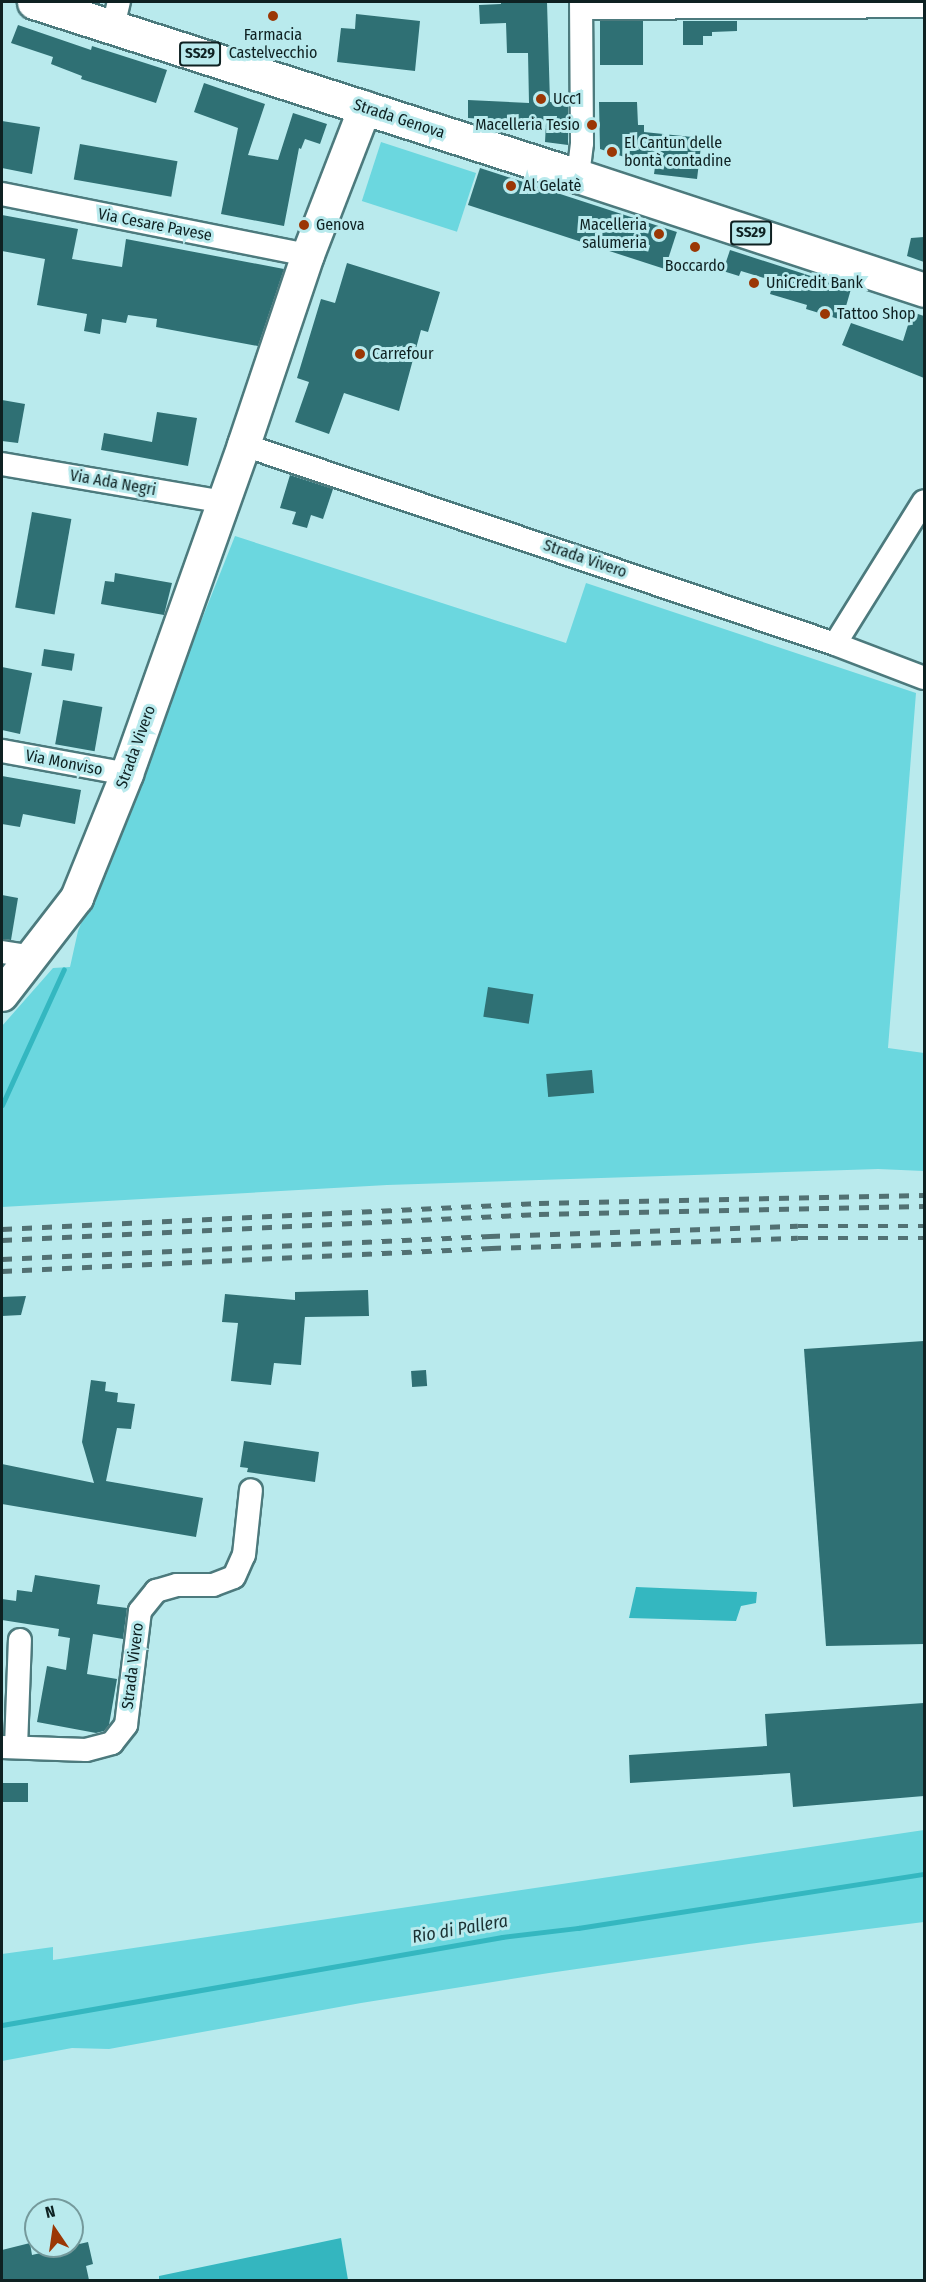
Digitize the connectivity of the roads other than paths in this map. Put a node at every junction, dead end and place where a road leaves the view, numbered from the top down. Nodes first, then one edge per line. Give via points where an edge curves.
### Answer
1 (34, 2) edge
2 (870, 4) edge
3 (581, 5) edge
4 (924, 6) edge
5 (116, 14) edge
6 (365, 108) junction
7 (578, 176) junction
8 (2, 195) edge
9 (308, 255) junction
10 (924, 290) edge
11 (244, 445) junction
12 (2, 464) edge
13 (924, 501) edge
14 (224, 502) junction
15 (835, 644) junction
16 (924, 678) edge
17 (2, 751) edge
18 (127, 774) junction
19 (2, 952) edge
20 (33, 957) junction
21 (2, 995) edge
22 (251, 1490) dead end
23 (20, 1640) dead end
24 (9, 1747) edge

1 - 5 main road, Strada Genova / SS29
2 - 3 street
2 - 4 street
3 - 7 street via 582,143
5 - 6 main road, Strada Genova / SS29
6 - 7 main road, Strada Genova / SS29
6 - 9 street, Strada Vivero
7 - 10 main road, Strada Genova / SS29
8 - 9 street, Via Cesare Pavese
9 - 11 street, Strada Vivero
11 - 14 street, Strada Vivero
11 - 15 street, Strada Vivero
12 - 14 street, Via Ada Negri
13 - 15 street
14 - 18 street, Strada Vivero
15 - 16 street, Strada Vivero
17 - 18 street, Via Monviso
18 - 20 street, Strada Vivero via 77,898
19 - 20 street
20 - 21 street, Strada Vivero
22 - 24 street, Strada Vivero via 244,1555 234,1577 213,1585 177,1585 156,1591 140,1611 126,1725 112,1743 86,1750
23 - 24 street, Strada Vivero

